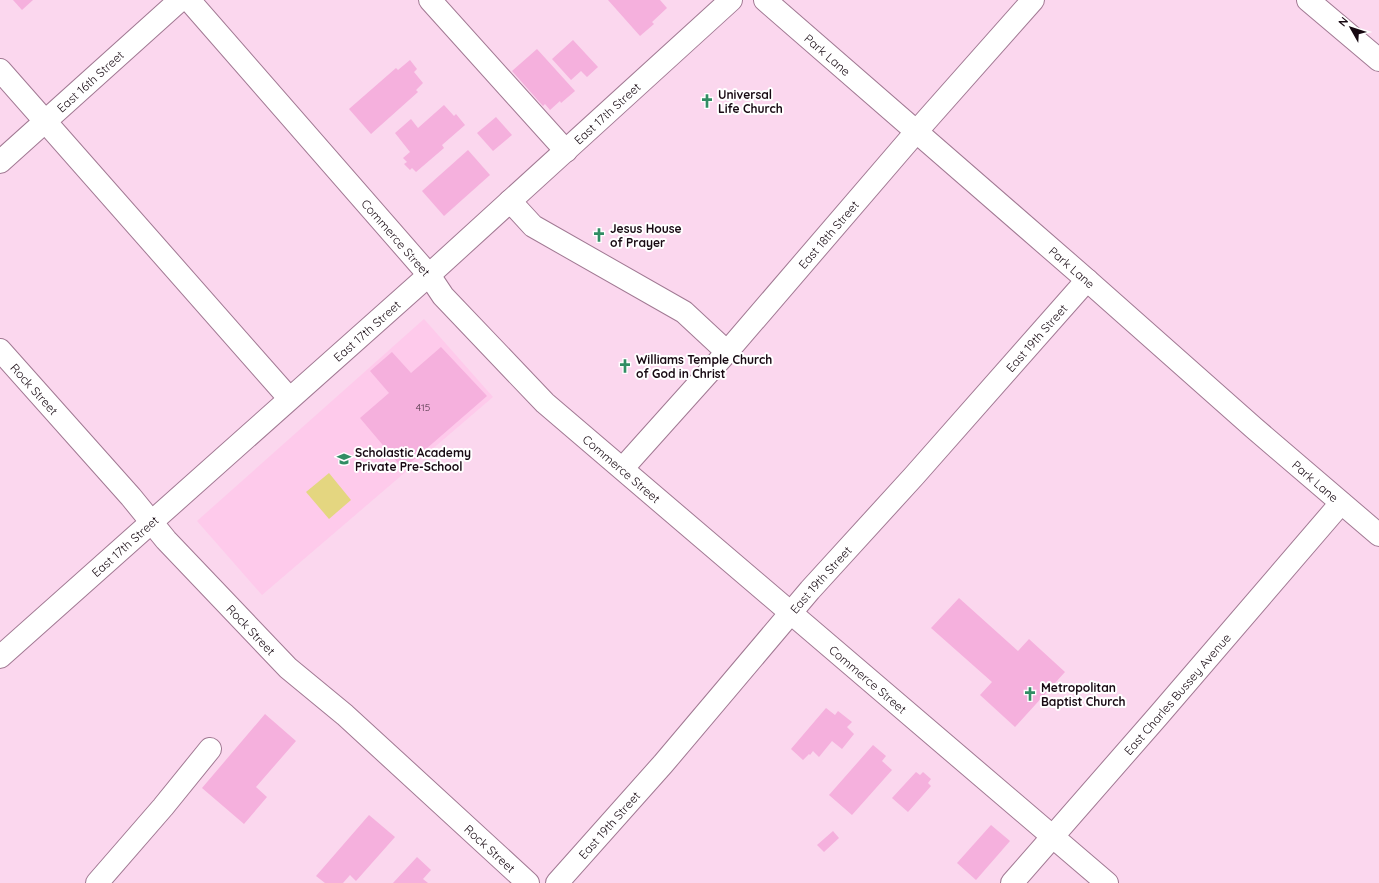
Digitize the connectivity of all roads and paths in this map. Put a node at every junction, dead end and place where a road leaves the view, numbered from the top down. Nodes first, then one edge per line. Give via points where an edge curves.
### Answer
1 (180, 0) edge
2 (189, 0) edge
3 (430, 0) edge
4 (731, 0) edge
5 (765, 0) edge
6 (1033, 0) edge
7 (1308, 0) edge
8 (1379, 60) edge
9 (0, 70) edge
10 (45, 122) junction
11 (916, 132) junction
12 (566, 151) junction
13 (0, 162) edge
14 (510, 201) junction
15 (429, 275) junction
16 (1088, 280) junction
17 (0, 350) edge
18 (727, 352) junction
19 (289, 398) junction
20 (623, 468) junction
21 (1341, 503) junction
22 (152, 523) junction
23 (1379, 535) edge
24 (791, 613) junction
25 (0, 657) edge
26 (210, 749) dead end
27 (1053, 836) junction
28 (97, 883) edge
29 (528, 883) edge
30 (557, 883) edge
31 (1012, 883) edge
32 (1107, 883) edge

1 - 10 street, East 16th Street
2 - 15 street, Commerce Street
3 - 12 street
4 - 12 street, East 17th Street
5 - 11 street, Park Lane
6 - 11 street, East 18th Street
7 - 8 street
9 - 10 street
10 - 13 street, East 16th Street
10 - 19 street
11 - 16 street, Park Lane
11 - 18 street, East 18th Street
12 - 14 street, East 17th Street
14 - 15 street, East 17th Street
14 - 18 street via 533,226 684,312
15 - 19 street, East 17th Street
15 - 20 street, Commerce Street via 443,296 545,403
16 - 21 street, Park Lane
16 - 24 street, East 19th Street
17 - 22 street, Rock Street
18 - 20 street, East 18th Street
19 - 22 street, East 17th Street
20 - 24 street, Commerce Street
21 - 23 street, Park Lane
21 - 27 street, East Charles Bussey Avenue
22 - 25 street, East 17th Street
22 - 29 street, Rock Street via 288,668 345,715
24 - 27 street, Commerce Street
24 - 30 street, East 19th Street
26 - 28 street
27 - 31 street, East Charles Bussey Avenue
27 - 32 street, Commerce Street

